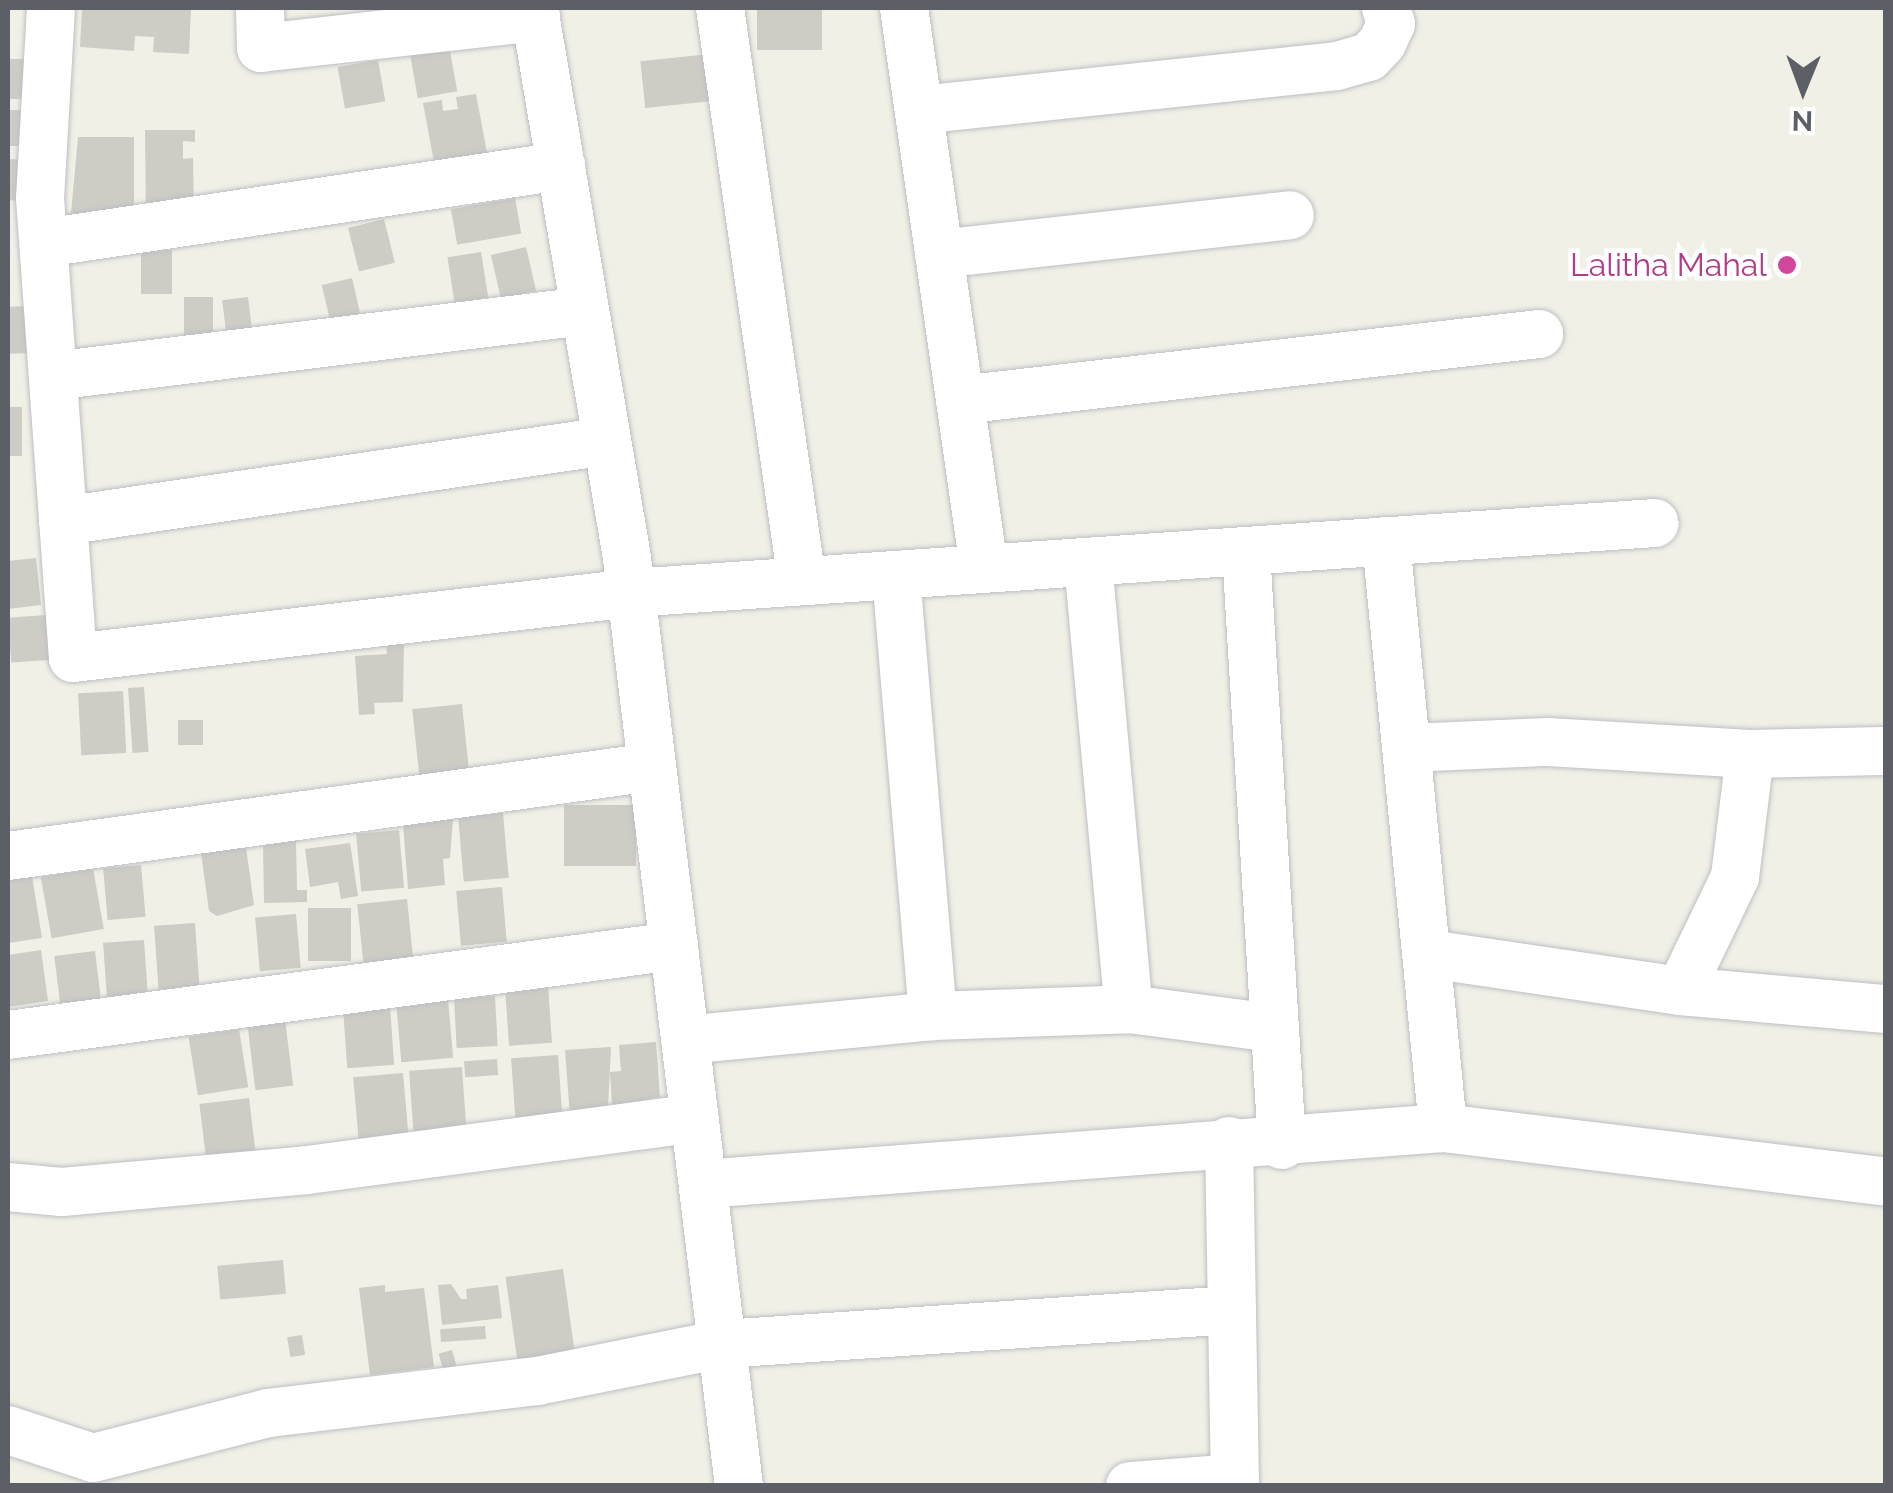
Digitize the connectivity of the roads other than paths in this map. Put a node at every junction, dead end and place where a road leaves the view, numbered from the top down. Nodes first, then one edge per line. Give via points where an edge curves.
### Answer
1 (51, 8) edge
2 (260, 8) edge
3 (720, 8) edge
4 (904, 8) edge
5 (1386, 8) edge
6 (535, 12) edge
7 (919, 110) junction
8 (561, 166) junction
9 (1290, 215) dead end
10 (44, 243) junction
11 (939, 254) junction
12 (585, 311) junction
13 (1539, 334) dead end
14 (53, 376) junction
15 (960, 400) junction
16 (607, 441) junction
17 (63, 521) junction
18 (1654, 523) dead end
19 (1386, 541) junction
20 (1246, 551) junction
21 (1088, 562) junction
22 (984, 568) junction
23 (896, 575) junction
24 (802, 581) junction
25 (631, 593) junction
26 (1408, 748) junction
27 (1883, 751) dead end
28 (1750, 754) junction
29 (652, 767) junction
30 (8, 856) edge
31 (674, 946) junction
32 (1429, 954) junction
33 (1680, 991) junction
34 (1129, 1008) junction
35 (1886, 1009) edge
36 (933, 1016) junction
37 (1274, 1028) junction
38 (8, 1035) edge
39 (685, 1040) junction
40 (695, 1118) junction
41 (1443, 1128) junction
42 (1228, 1141) junction
43 (1282, 1145) junction
44 (1886, 1182) edge
45 (703, 1184) junction
46 (8, 1186) edge
47 (1232, 1310) junction
48 (722, 1344) junction
49 (8, 1430) edge
50 (1235, 1482) edge
51 (739, 1486) edge
52 (1130, 1486) edge

1 - 10 street
2 - 6 street via 260,48
3 - 24 street
4 - 7 street
5 - 7 street via 1391,24 1382,43 1369,57 1337,66
6 - 8 street
7 - 11 street
8 - 10 street
8 - 12 street
9 - 11 street
10 - 14 street
11 - 15 street
12 - 14 street
12 - 16 street
13 - 15 street
14 - 17 street
15 - 22 street
16 - 17 street
16 - 25 street
17 - 25 street via 73,658
18 - 19 street
19 - 20 street
19 - 26 street
20 - 21 street
20 - 37 street
21 - 22 street
21 - 34 street
22 - 23 street
23 - 24 street
23 - 36 street
24 - 25 street
25 - 29 street
26 - 28 street via 1548,742
26 - 32 street
27 - 28 street
28 - 33 street via 1736,876
29 - 30 street
29 - 31 street
31 - 38 street
31 - 39 street
32 - 33 street
32 - 41 street
33 - 35 street
34 - 36 street
34 - 37 street
36 - 39 street
37 - 43 street
39 - 40 street
40 - 45 street
40 - 46 street via 308,1170 62,1192
41 - 43 street
41 - 44 street
42 - 43 street
42 - 45 street
42 - 47 street
45 - 48 street
47 - 48 street
47 - 50 street
48 - 49 street via 537,1380 268,1413 93,1458
48 - 51 street
50 - 52 street

